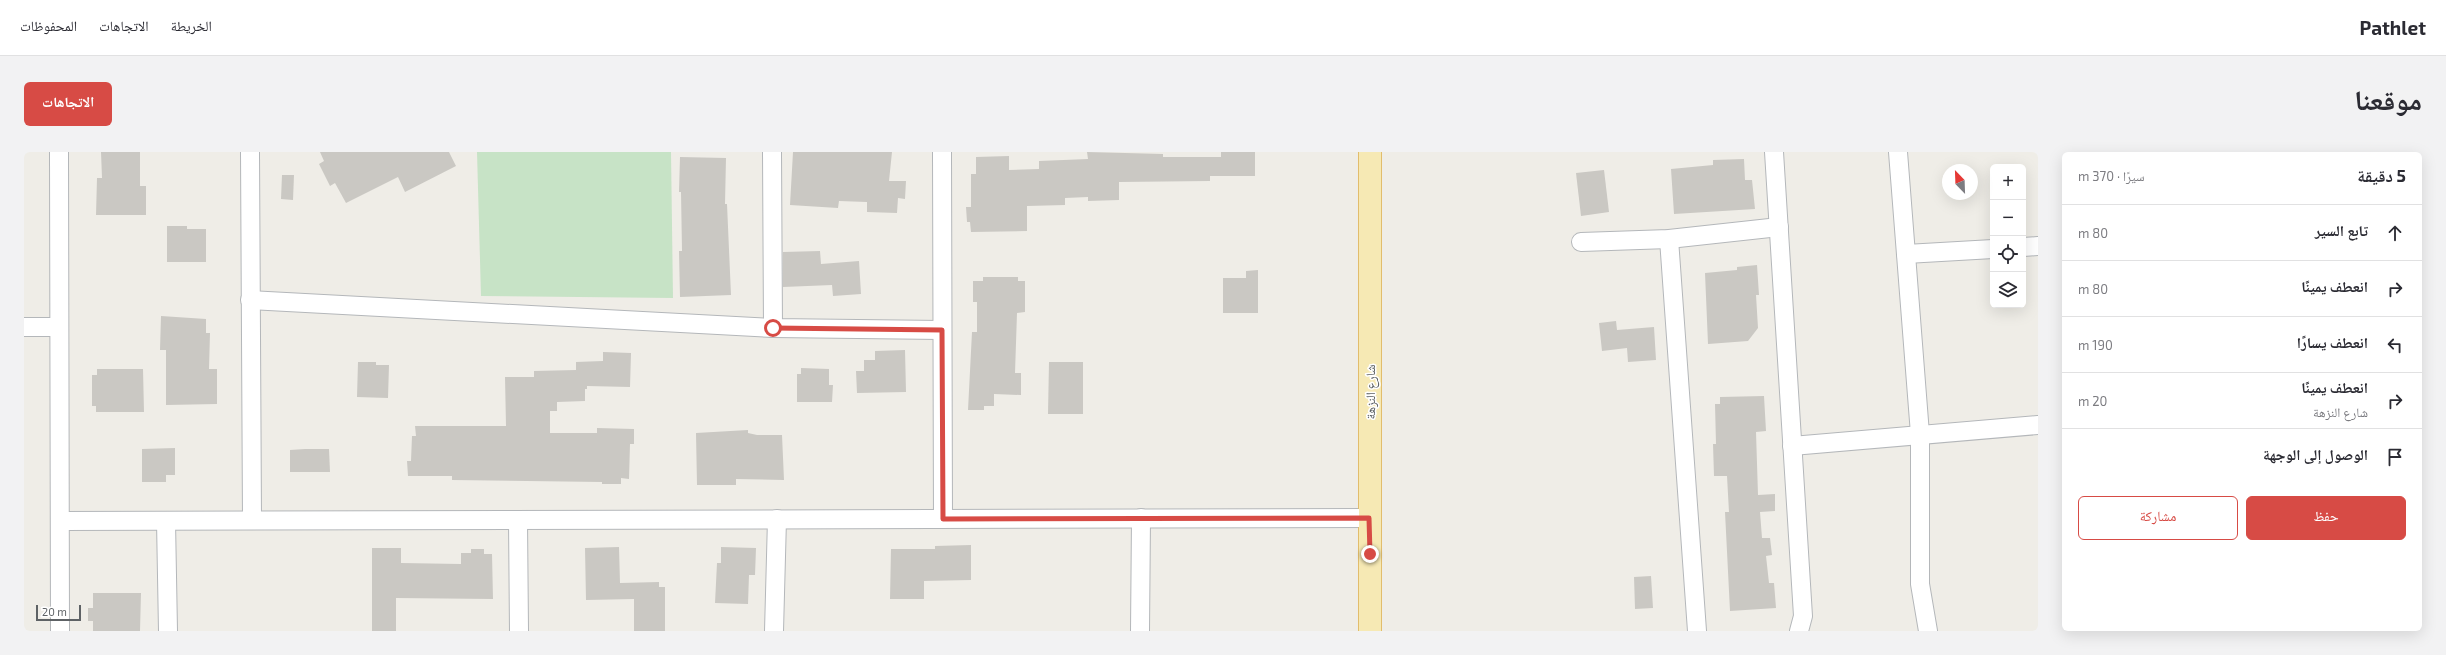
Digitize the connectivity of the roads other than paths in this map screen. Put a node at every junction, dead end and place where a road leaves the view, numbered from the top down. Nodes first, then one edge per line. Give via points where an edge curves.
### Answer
1 (59, 152) edge
2 (250, 152) edge
3 (772, 152) edge
4 (942, 152) edge
5 (1370, 152) edge
6 (1774, 152) edge
7 (1898, 152) edge
8 (1779, 227) junction
9 (1670, 238) junction
10 (1581, 242) dead end
11 (2038, 246) edge
12 (2026, 247) edge
13 (1990, 249) edge
14 (1906, 254) junction
15 (250, 300) junction
16 (24, 327) edge
17 (59, 327) junction
18 (773, 328) junction
19 (942, 330) junction
20 (2038, 425) edge
21 (1920, 434) junction
22 (1792, 446) junction
23 (1141, 518) junction
24 (1369, 518) junction
25 (776, 519) junction
26 (943, 519) junction
27 (252, 520) junction
28 (518, 520) junction
29 (60, 521) junction
30 (166, 521) junction
31 (60, 631) edge
32 (168, 631) edge
33 (519, 631) edge
34 (774, 631) edge
35 (1140, 631) edge
36 (1370, 631) edge
37 (1697, 631) edge
38 (1799, 631) edge
39 (1928, 631) edge

1 - 17 street
2 - 15 street
3 - 18 street
4 - 19 street
5 - 24 main road, شارع النزهة
6 - 8 street
7 - 14 street
8 - 9 street
8 - 22 street
9 - 10 street
9 - 37 street
11 - 12 street
13 - 14 street
14 - 21 street
15 - 18 street
15 - 27 street
16 - 17 street
17 - 29 street
18 - 19 street
19 - 26 street
20 - 21 street
21 - 22 street
21 - 39 street via 1920,584
22 - 38 street via 1803,616
23 - 24 street
23 - 26 street
23 - 35 street
24 - 36 main road, شارع النزهة
25 - 26 street
25 - 28 street
25 - 34 street
27 - 28 street
27 - 30 street
28 - 33 street
29 - 30 street
29 - 31 street
30 - 32 street

